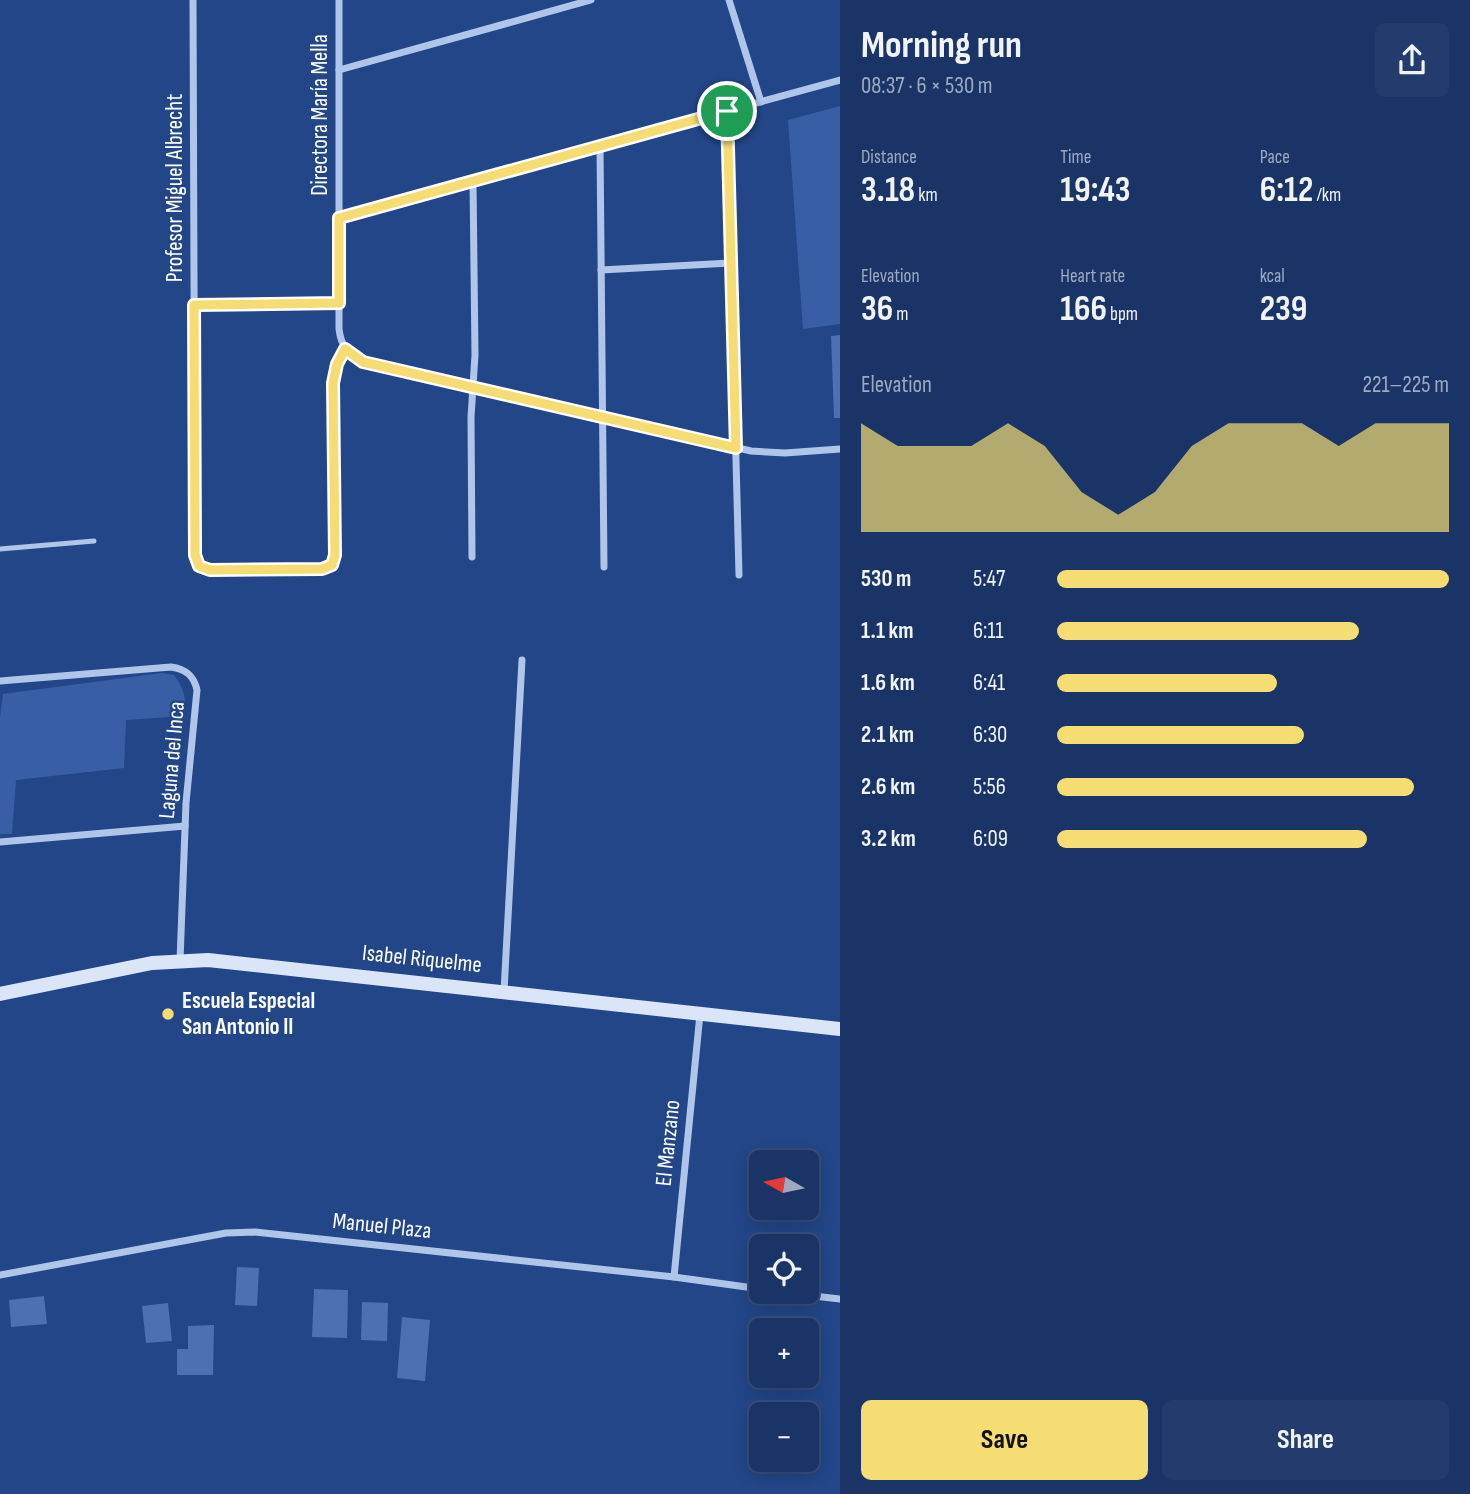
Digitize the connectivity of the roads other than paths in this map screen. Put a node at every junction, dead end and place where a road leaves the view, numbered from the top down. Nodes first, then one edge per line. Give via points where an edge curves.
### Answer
1 (193, 0) edge
2 (339, 0) edge
3 (591, 0) edge
4 (729, 0) edge
5 (339, 70) junction
6 (840, 80) edge
7 (761, 102) junction
8 (727, 111) junction
9 (600, 146) junction
10 (473, 181) junction
11 (339, 218) junction
12 (730, 263) junction
13 (601, 270) junction
14 (339, 303) junction
15 (194, 305) junction
16 (345, 349) junction
17 (473, 387) junction
18 (602, 418) junction
19 (736, 448) junction
20 (840, 449) edge
21 (94, 541) dead end
22 (0, 549) edge
23 (472, 557) dead end
24 (604, 567) dead end
25 (739, 575) dead end
26 (522, 660) dead end
27 (0, 681) edge
28 (185, 826) junction
29 (0, 842) edge
30 (180, 960) junction
31 (504, 991) junction
32 (0, 994) edge
33 (701, 1013) junction
34 (840, 1029) edge
35 (0, 1275) edge
36 (674, 1277) junction
37 (749, 1287) edge
38 (819, 1297) edge
39 (840, 1299) edge

1 - 15 street, Profesor Miguel Albrecht
2 - 5 street, Directora María Mella
3 - 5 street
4 - 7 street
5 - 11 street, Directora María Mella
6 - 7 street
7 - 8 street
8 - 9 street
8 - 12 street
9 - 10 street
9 - 13 street
10 - 11 street
10 - 17 street
11 - 14 street, Directora María Mella
12 - 13 street
12 - 19 street
13 - 18 street
14 - 15 street
14 - 16 street, Directora María Mella
15 - 16 street, Profesor Miguel Albrecht via 195,555 204,569 322,569 332,565 333,383
16 - 17 street via 363,362
17 - 18 street
17 - 23 street
18 - 19 street
18 - 24 street
19 - 20 street via 785,453
19 - 25 street
21 - 22 lane
26 - 31 street
27 - 28 street, Laguna del Inca via 171,667 186,671 197,690
28 - 29 street
28 - 30 street, Laguna del Inca
30 - 31 main road, Isabel Riquelme via 236,961
30 - 32 main road, Isabel Riquelme
31 - 33 main road, Isabel Riquelme
33 - 34 main road, Isabel Riquelme
33 - 36 street, El Manzano
35 - 36 street, Manuel Plaza via 247,1232
36 - 37 street, Manuel Plaza
38 - 39 street

